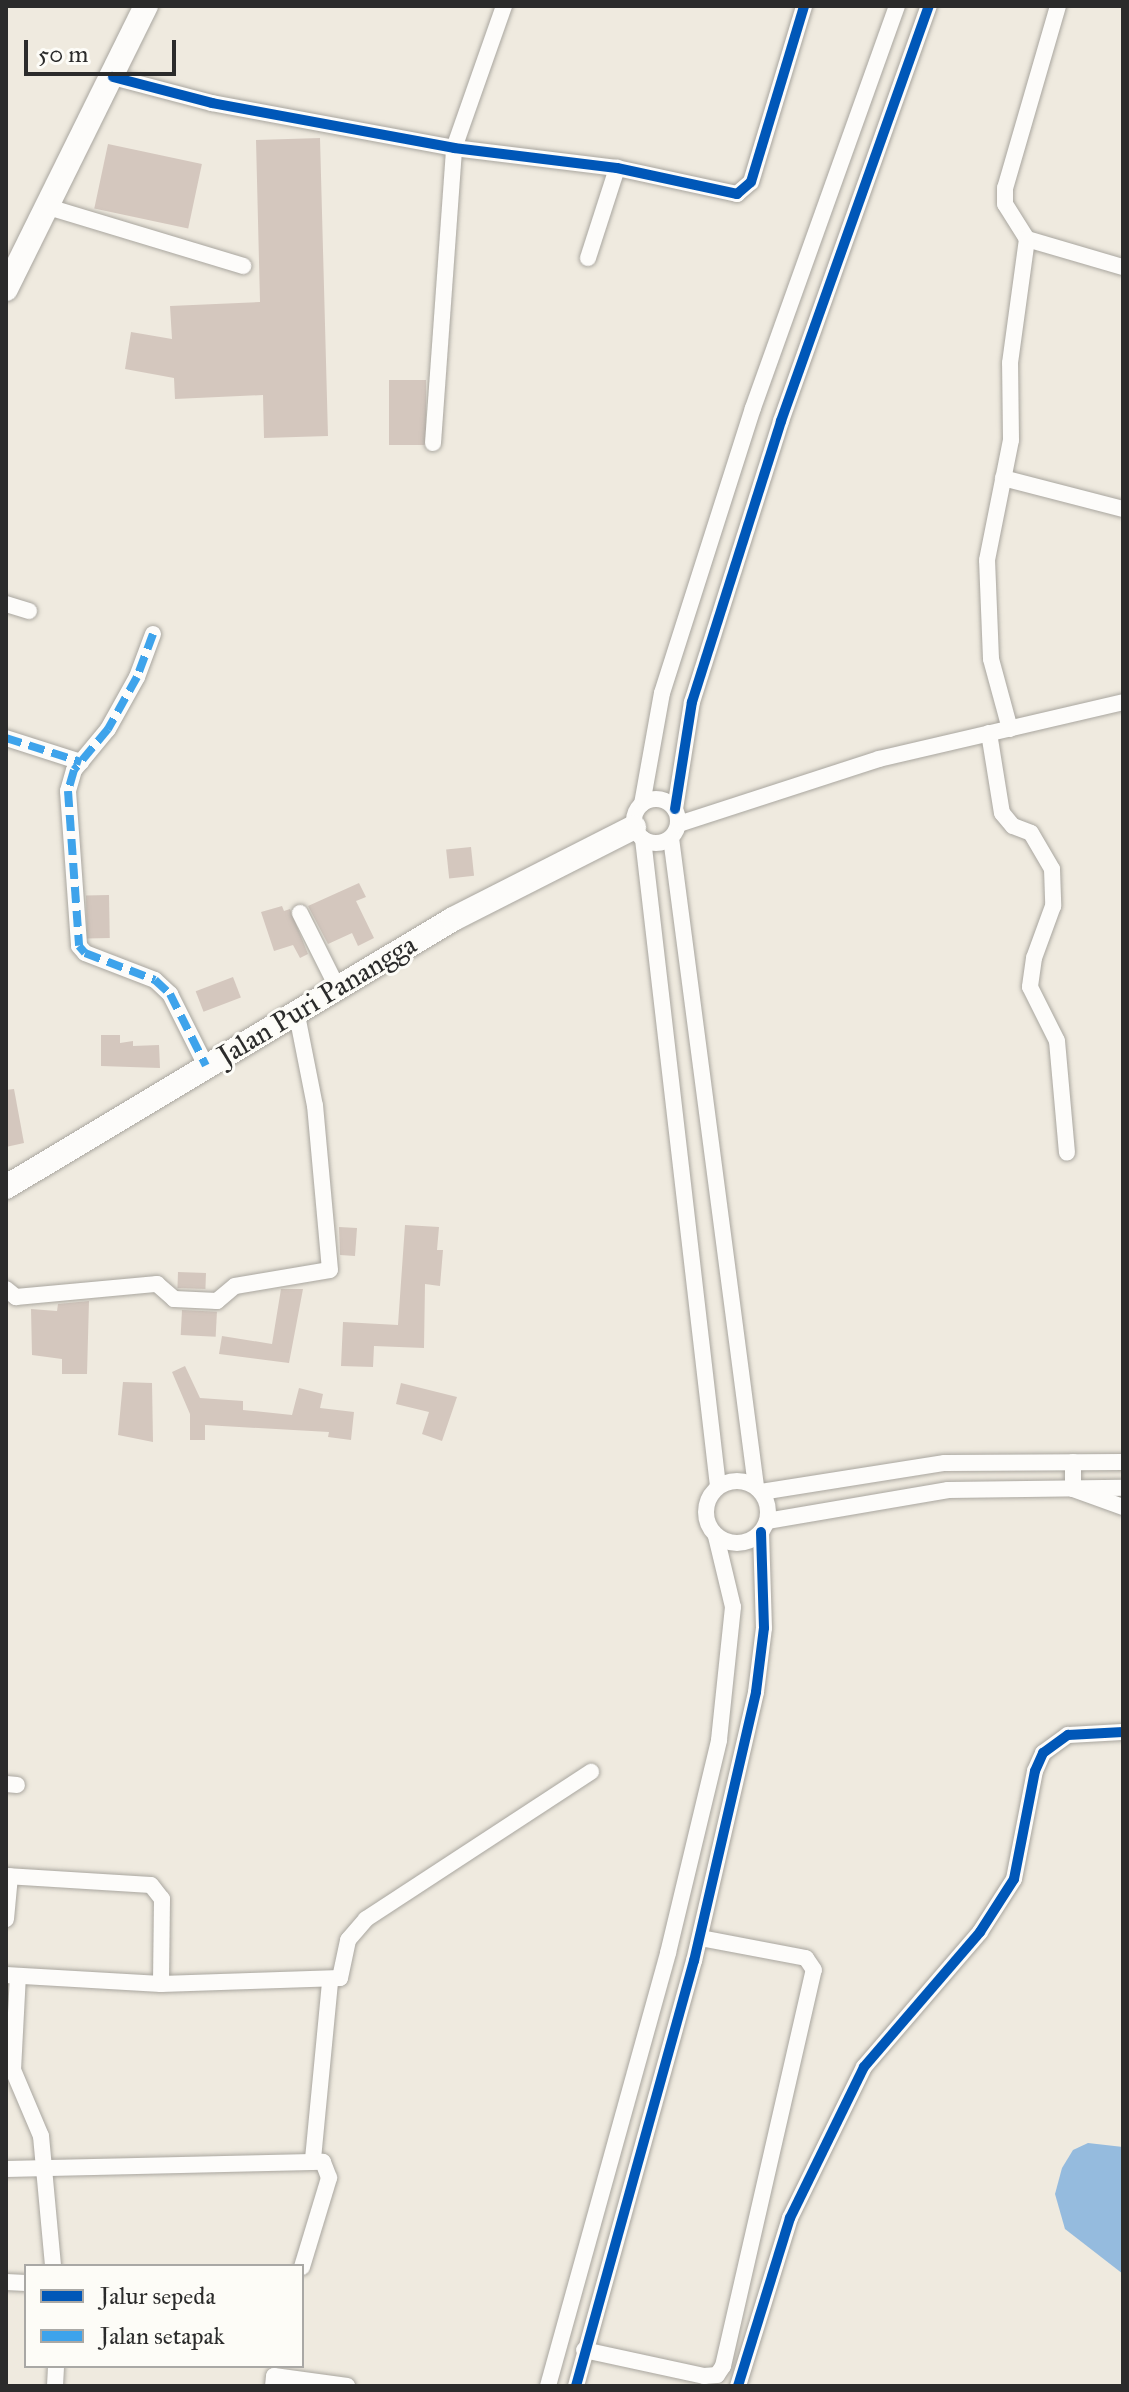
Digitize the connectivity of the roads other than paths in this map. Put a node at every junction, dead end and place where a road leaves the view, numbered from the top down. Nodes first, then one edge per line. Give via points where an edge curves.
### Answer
1 (146, 6) edge
2 (504, 6) edge
3 (804, 6) edge
4 (897, 6) edge
5 (929, 6) edge
6 (1058, 6) edge
7 (113, 77) junction
8 (856, 128) junction
9 (881, 138) junction
10 (454, 148) junction
11 (617, 168) junction
12 (48, 207) junction
13 (1027, 239) junction
14 (588, 258) dead end
15 (243, 266) dead end
16 (1123, 267) edge
17 (6, 289) edge
18 (753, 408) junction
19 (781, 421) junction
20 (433, 443) dead end
21 (1003, 478) junction
22 (1123, 509) edge
23 (6, 604) edge
24 (29, 611) dead end
25 (153, 634) dead end
26 (1123, 702) edge
27 (1010, 729) junction
28 (989, 733) junction
29 (6, 738) edge
30 (81, 762) junction
31 (640, 823) junction
32 (675, 824) junction
33 (300, 913) dead end
34 (339, 991) junction
35 (297, 1015) junction
36 (206, 1066) junction
37 (1067, 1153) dead end
38 (6, 1187) edge
39 (6, 1289) edge
40 (1073, 1462) junction
41 (1123, 1462) edge
42 (718, 1486) junction
43 (1123, 1488) edge
44 (759, 1489) junction
45 (1073, 1489) junction
46 (1123, 1507) edge
47 (764, 1527) junction
48 (716, 1536) junction
49 (1123, 1732) edge
50 (591, 1772) dead end
51 (8, 1876) edge
52 (6, 1919) edge
53 (700, 1938) junction
54 (668, 1953) junction
55 (694, 1961) junction
56 (12, 1976) edge
57 (330, 1981) junction
58 (161, 1984) junction
59 (9, 2069) edge
60 (313, 2159) junction
61 (45, 2167) junction
62 (6, 2169) edge
63 (53, 2264) edge
64 (303, 2264) edge
65 (584, 2350) junction
66 (274, 2376) edge
67 (347, 2386) edge
68 (548, 2386) edge
69 (576, 2386) edge
70 (738, 2386) edge

1 - 7 street
2 - 10 street
3 - 11 street via 746,189 737,194
4 - 8 street
5 - 9 street
6 - 13 street via 1005,188 1010,218
7 - 10 street via 212,103
7 - 12 street
8 - 9 street
8 - 18 street
9 - 19 street
10 - 11 street
10 - 20 street
11 - 14 street
12 - 15 street
12 - 17 street
13 - 16 street
13 - 21 street via 1010,363 1011,440
18 - 19 street
18 - 31 street via 662,693
19 - 32 street via 692,702
21 - 22 street
21 - 27 street via 987,560 988,631
23 - 24 street
25 - 30 street via 149,653 108,729
26 - 27 street
27 - 28 street
28 - 32 street via 879,759
28 - 37 street via 1002,813 1013,826 1031,833 1052,869 1053,906 1030,987 1057,1041
29 - 30 street
30 - 36 street via 68,791 67,832 79,946 155,980 170,994
31 - 32 street via 657,844
31 - 32 street via 656,799
31 - 34 street, Jalan Puri Panangga via 502,891
31 - 42 street
32 - 44 street
33 - 34 street
34 - 35 street, Jalan Puri Panangga
35 - 36 street, Jalan Puri Panangga
35 - 39 street via 315,1106 330,1270 235,1286 217,1301 174,1299 157,1284 16,1297
36 - 38 street, Jalan Puri Panangga
40 - 41 street
40 - 44 street via 945,1463
40 - 45 street
42 - 44 street via 731,1480
42 - 48 street via 705,1508
43 - 45 street
44 - 47 street via 768,1509
45 - 46 street
45 - 47 street via 948,1490
47 - 48 street via 738,1543
47 - 53 street via 764,1628 756,1692
48 - 54 street via 733,1607 728,1673 719,1740
49 - 70 street via 1068,1735 1043,1753 1014,1879 980,1932 864,2067 790,2218
50 - 57 street via 366,1919 348,1940 344,1976
51 - 52 street
51 - 58 street via 151,1885 162,1899
53 - 55 street
53 - 65 street via 806,1958 814,1970 723,2366 717,2375 704,2376
54 - 55 street
54 - 68 street
55 - 65 street
56 - 58 street
56 - 59 street
57 - 58 street
57 - 60 street
59 - 61 street via 41,2136
60 - 61 street
60 - 64 street via 323,2162 329,2178
61 - 62 street
61 - 63 street
65 - 69 street
66 - 67 street

